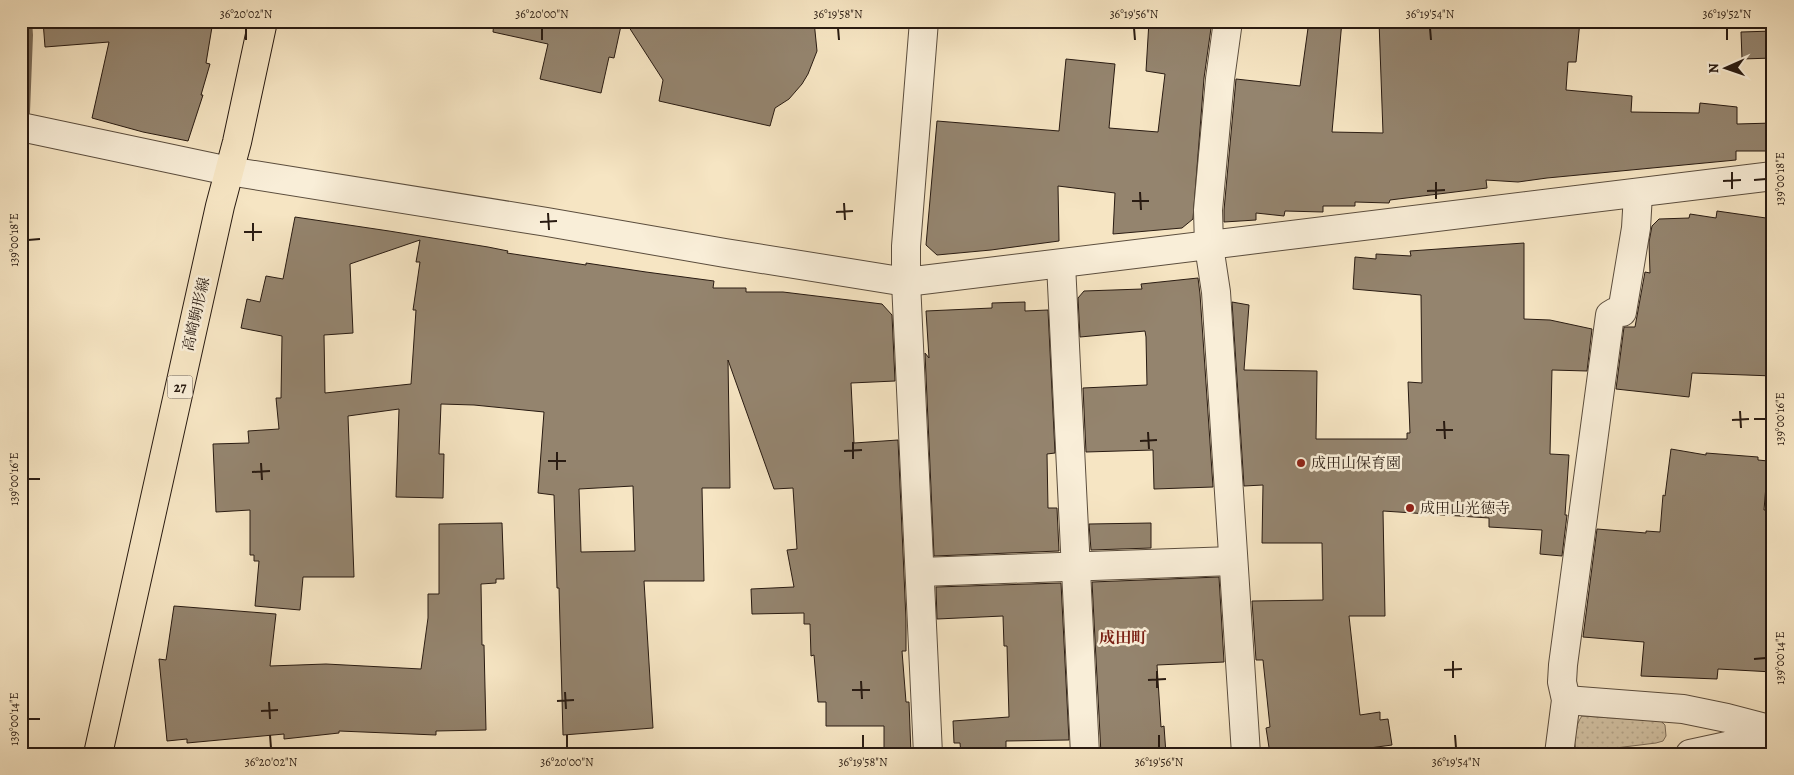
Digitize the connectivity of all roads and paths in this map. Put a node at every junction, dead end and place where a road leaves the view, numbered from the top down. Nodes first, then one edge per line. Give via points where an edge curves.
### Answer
1 (264, 21) edge
2 (924, 21) edge
3 (1228, 21) edge
4 (21, 127) edge
5 (229, 171) junction
6 (1773, 176) edge
7 (1638, 194) junction
8 (1209, 246) junction
9 (1060, 264) junction
10 (906, 282) junction
11 (1233, 561) junction
12 (1076, 566) junction
13 (920, 572) junction
14 (1566, 700) junction
15 (1773, 730) edge
16 (98, 754) edge
17 (928, 754) edge
18 (1085, 754) edge
19 (1246, 754) edge
20 (1559, 754) edge
21 (1690, 754) edge

1 - 5 main road, 高崎駒形線 / 27
2 - 10 street
3 - 8 street via 1208,210
4 - 5 street
5 - 10 street
5 - 16 main road, 高崎駒形線 / 27
6 - 7 street
7 - 8 street
7 - 14 street via 1636,228 1622,312 1610,315 1597,405 1563,666
8 - 9 street
8 - 11 street via 1216,292
9 - 10 street
9 - 12 street
10 - 13 street
11 - 12 street
11 - 19 street
12 - 13 street
12 - 18 street
13 - 17 street
14 - 15 street via 1683,709
14 - 20 street
15 - 21 street via 1727,746

